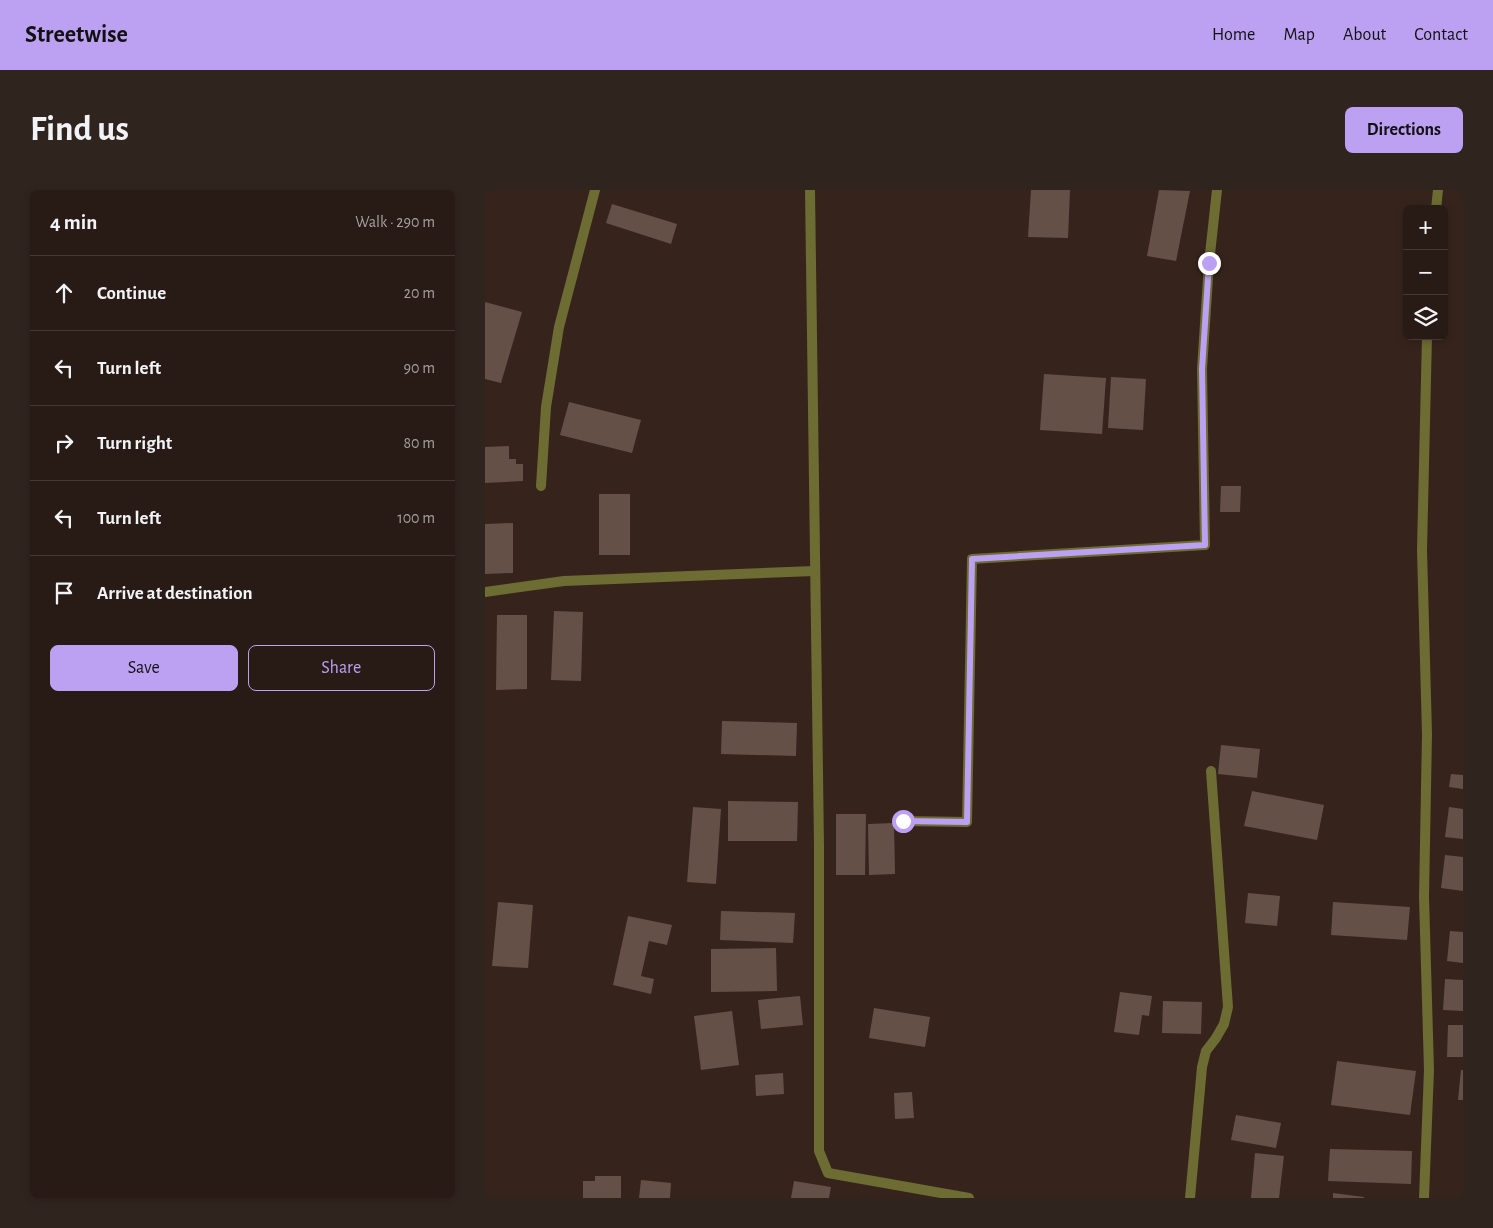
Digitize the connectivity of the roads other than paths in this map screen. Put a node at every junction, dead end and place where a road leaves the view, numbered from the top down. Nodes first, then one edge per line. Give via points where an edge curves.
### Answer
1 (595, 190) edge
2 (810, 190) edge
3 (1217, 190) edge
4 (1438, 190) edge
5 (1436, 205) edge
6 (1427, 340) edge
7 (541, 486) dead end
8 (814, 571) junction
9 (485, 592) edge
10 (1211, 771) dead end
11 (903, 821) dead end
12 (969, 1198) edge
13 (1190, 1198) edge
14 (1424, 1198) edge

1 - 7 street via 559,327 546,407
2 - 8 street
3 - 11 street via 1202,369 1205,545 972,559 967,822
4 - 5 street
6 - 14 street via 1422,550 1427,734 1424,897 1429,1070
8 - 9 street via 564,581
8 - 12 street via 819,846 819,1150 828,1173
10 - 13 street via 1228,1007 1224,1024 1206,1051 1202,1067

